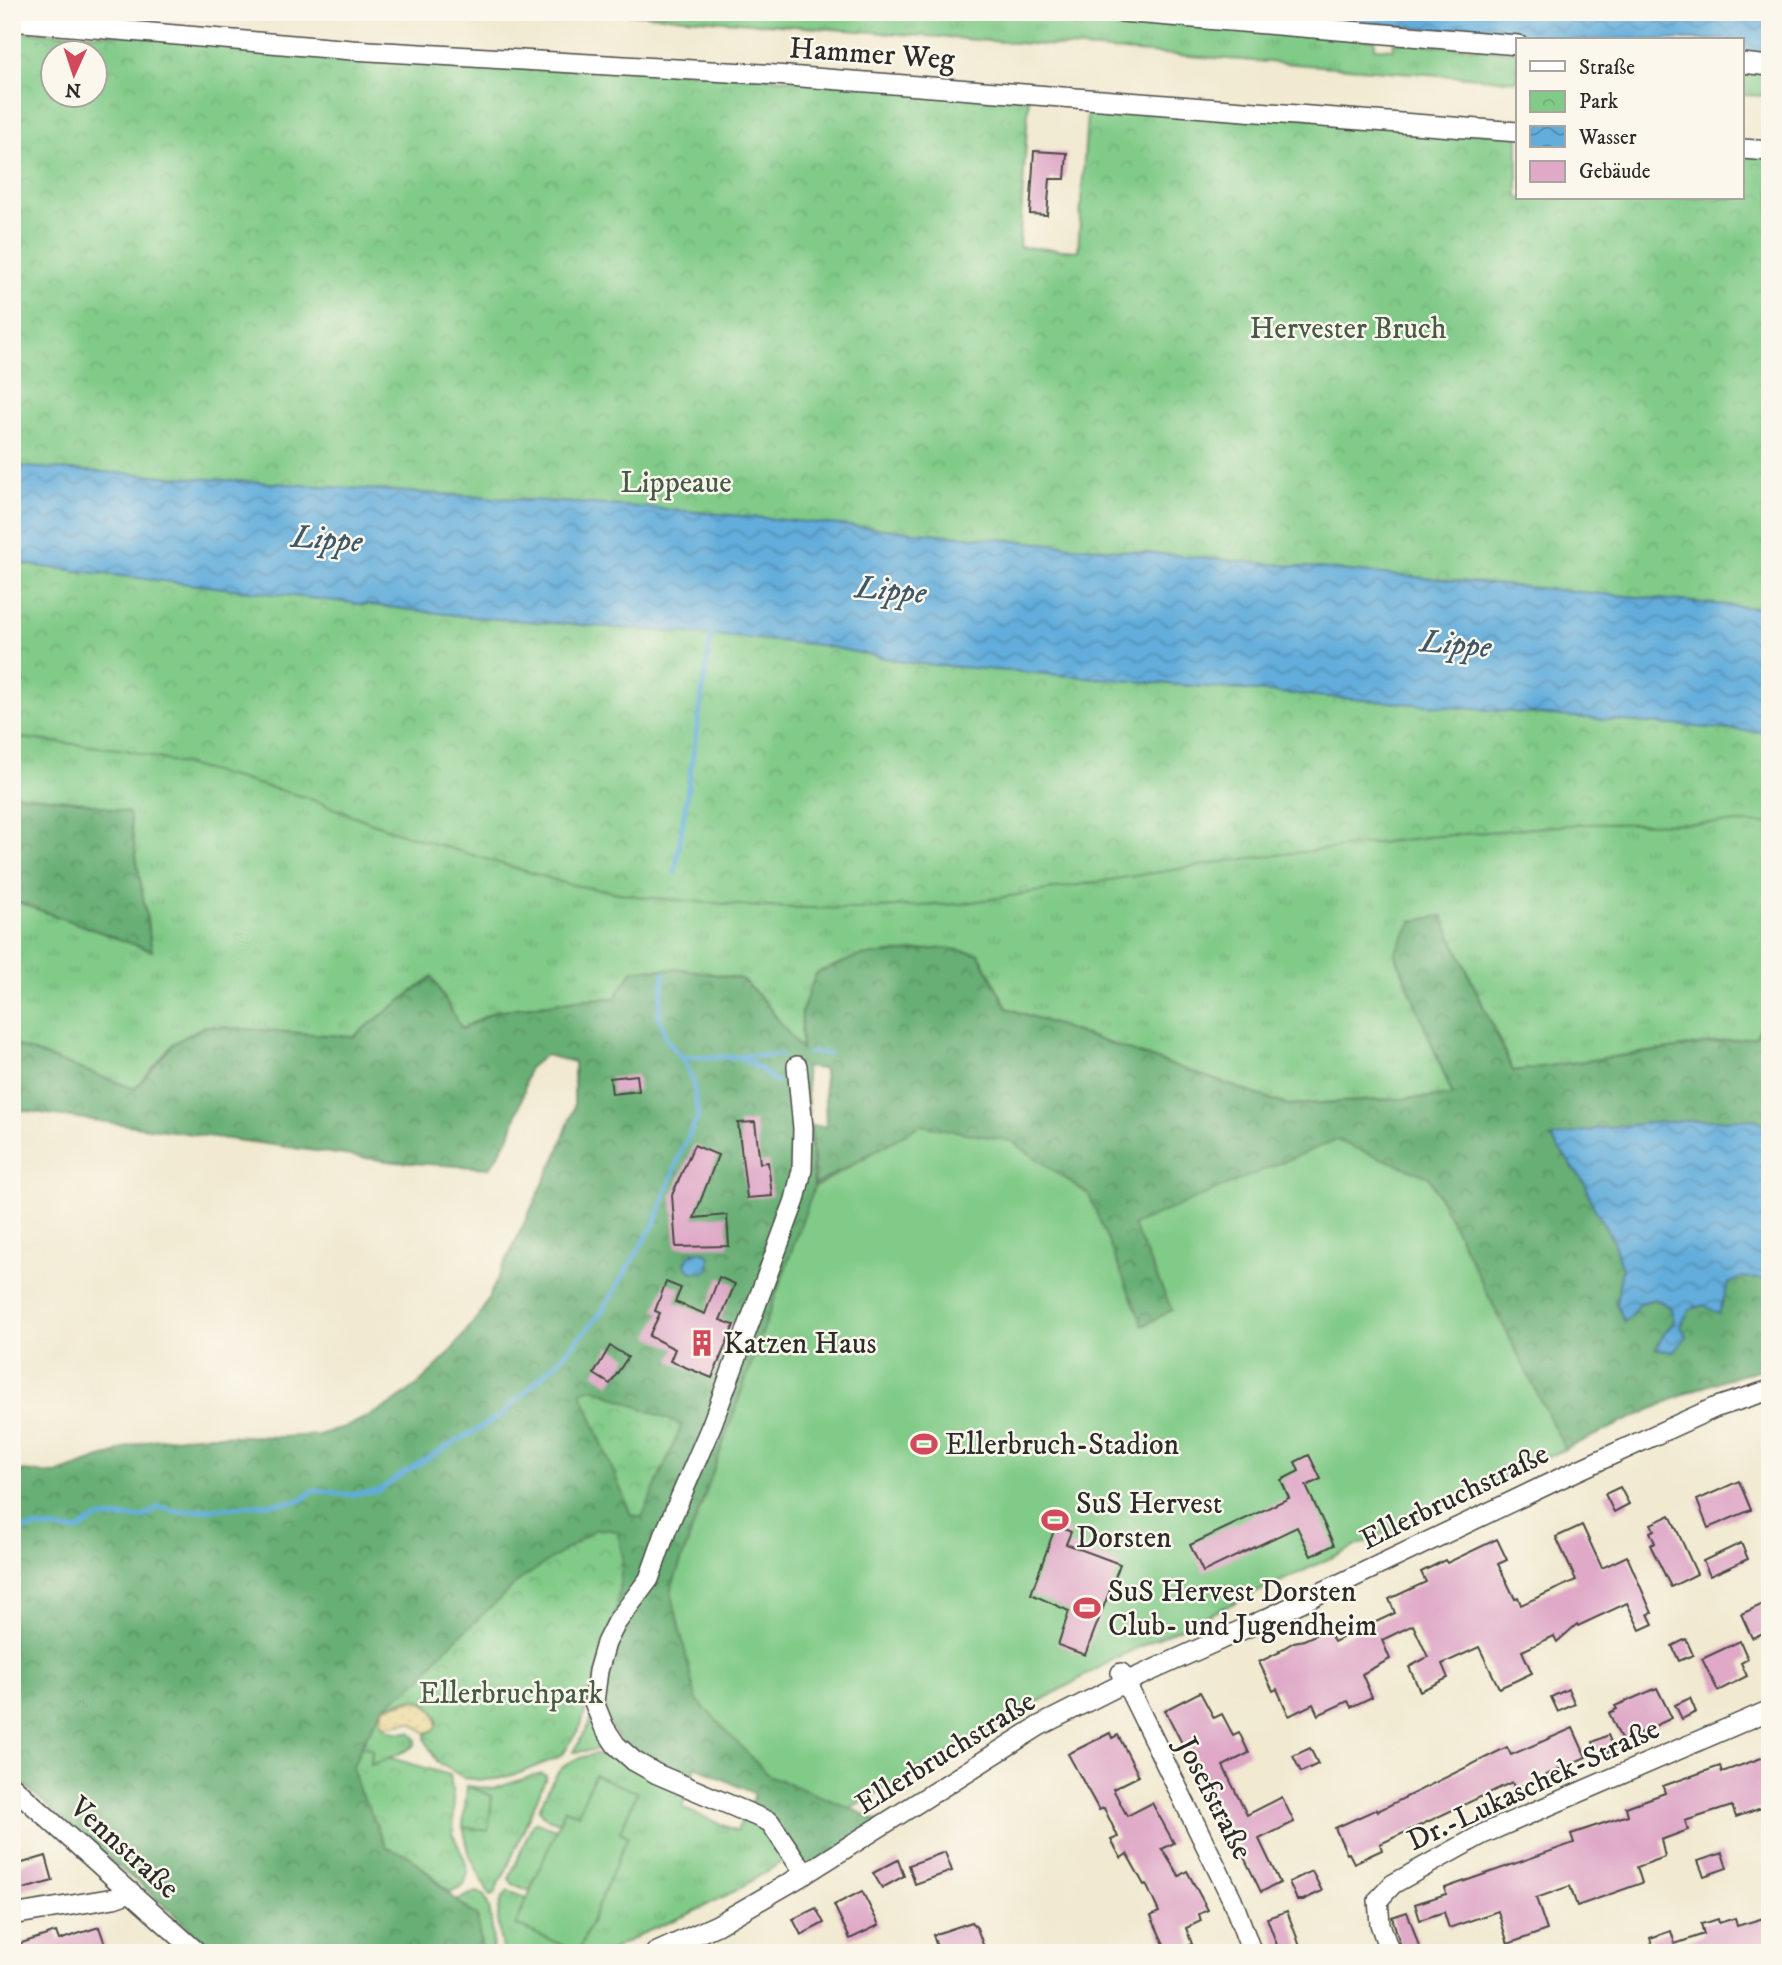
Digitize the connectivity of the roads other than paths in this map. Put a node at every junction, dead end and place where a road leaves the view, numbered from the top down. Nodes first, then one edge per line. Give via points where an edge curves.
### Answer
1 (1122, 12) edge
2 (12, 21) edge
3 (1516, 45) edge
4 (1744, 64) edge
5 (1770, 66) edge
6 (1516, 132) edge
7 (1744, 149) edge
8 (1770, 151) edge
9 (797, 1066) dead end
10 (1770, 1390) edge
11 (1123, 1677) junction
12 (1770, 1710) edge
13 (16, 1793) edge
14 (805, 1874) junction
15 (131, 1892) junction
16 (12, 1915) edge
17 (198, 1953) edge
18 (655, 1953) edge
19 (1252, 1953) edge
20 (1390, 1953) edge

1 - 3 street
2 - 6 street, Hammer Weg via 352,50 762,74
4 - 5 street
7 - 8 street
9 - 14 street via 803,1128 802,1170 795,1200 649,1579 606,1643 594,1702 616,1745 634,1761 770,1822
10 - 11 street, Ellerbruchstraße via 1714,1408 1266,1619
11 - 14 street, Ellerbruchstraße
11 - 19 street, Josefstraße via 1233,1899
12 - 20 street, Dr.-Lukaschek-Straße via 1483,1833 1393,1884 1378,1900
13 - 15 street, Vennstraße
14 - 18 street, Ellerbruchstraße via 717,1925
15 - 16 street
15 - 17 street, Vennstraße

